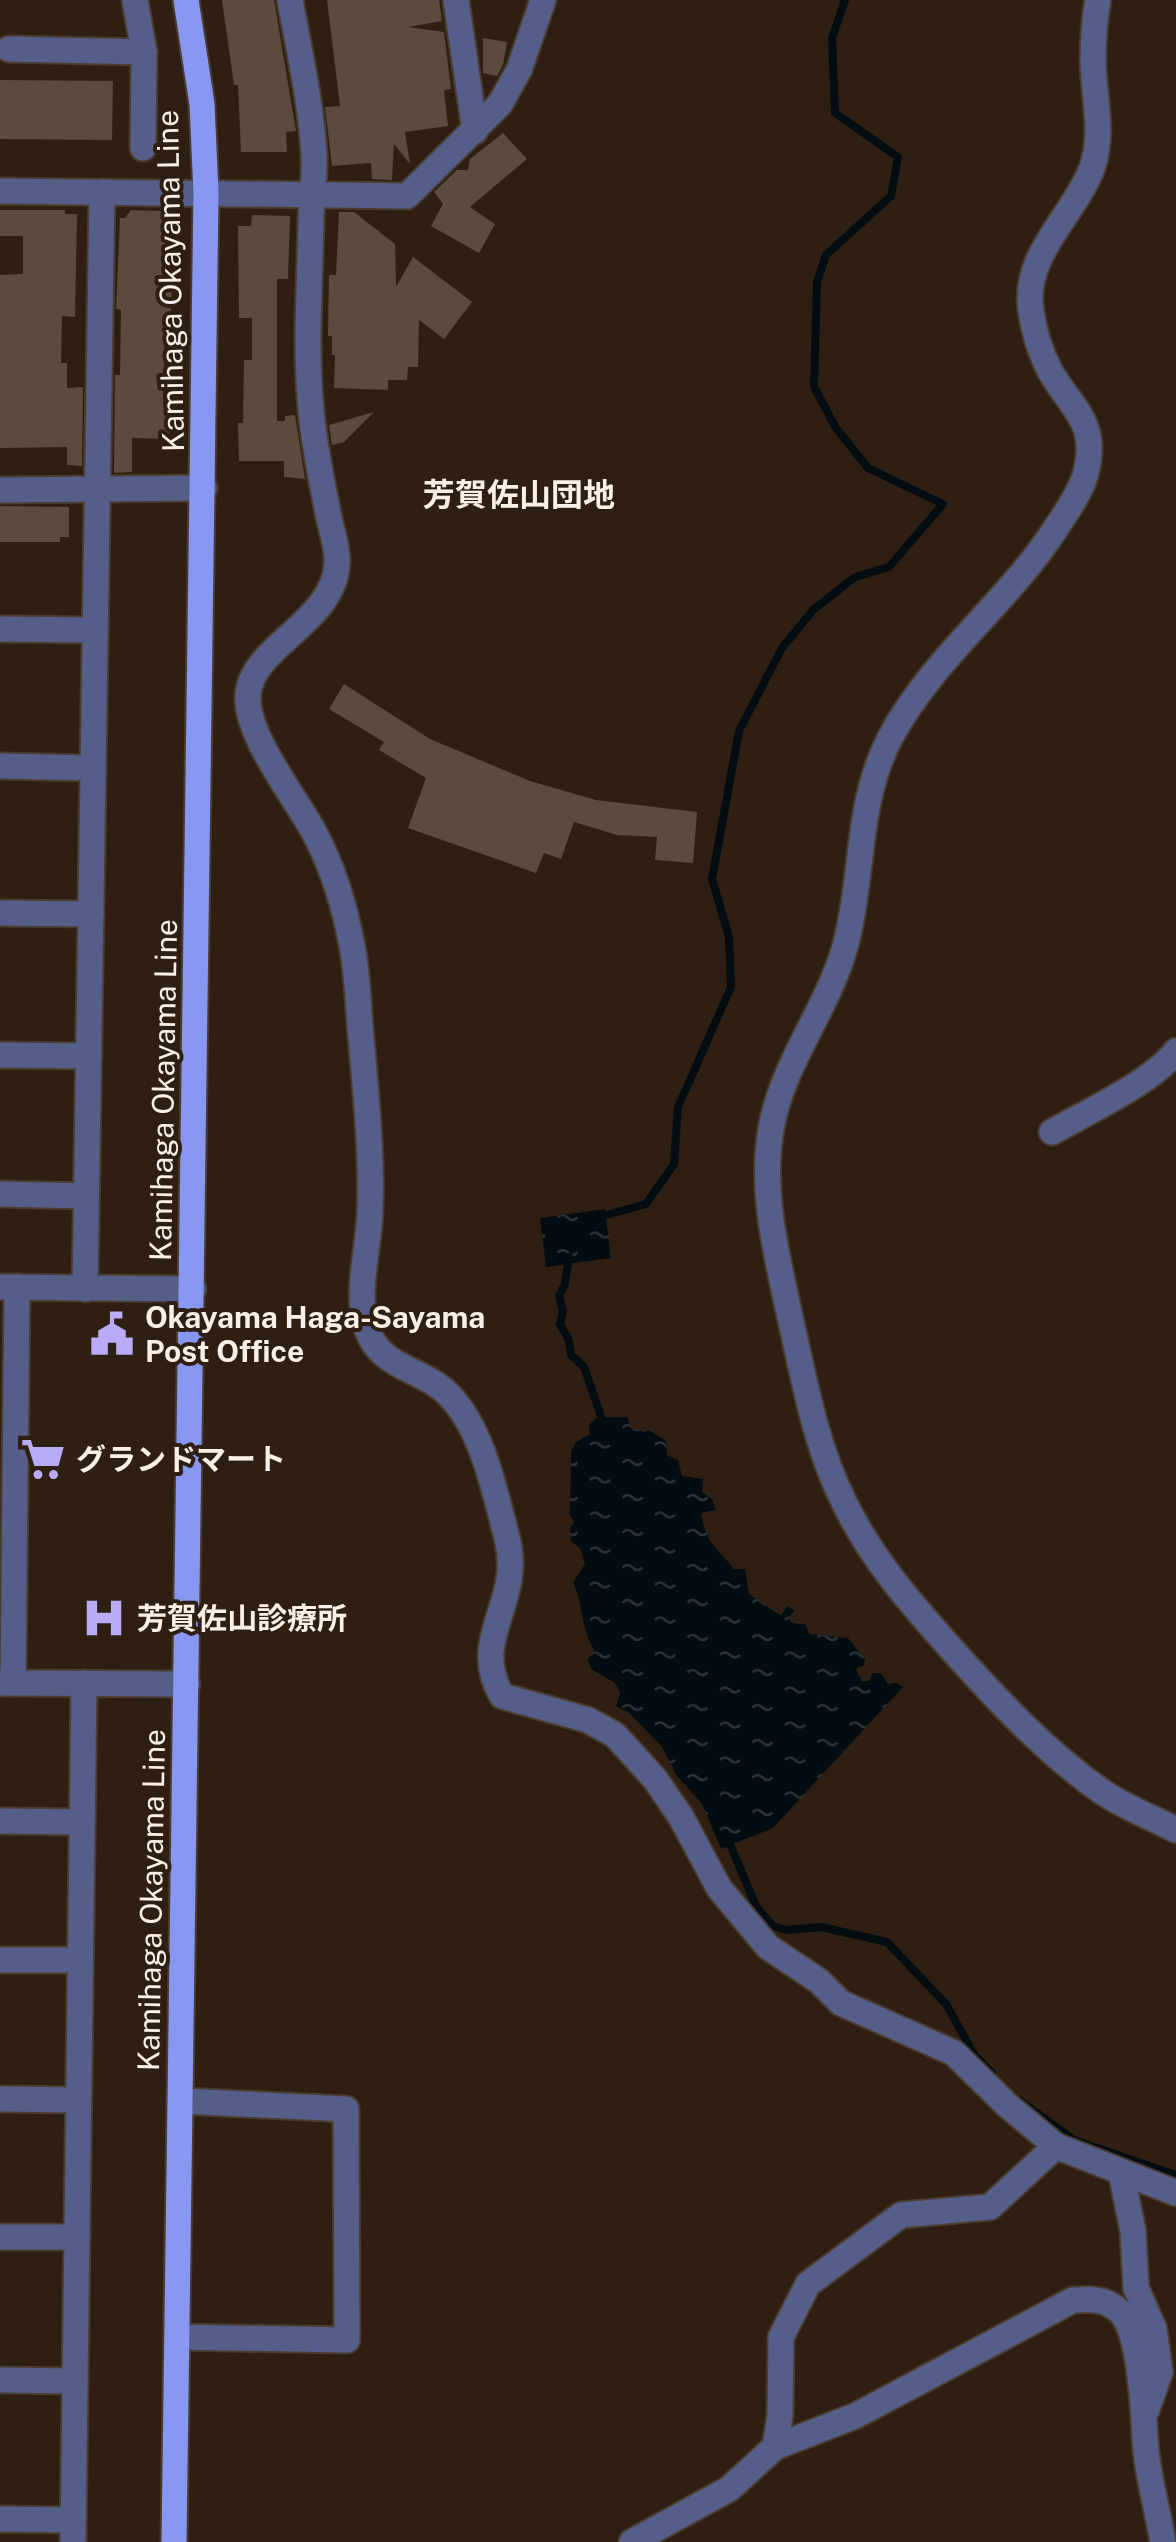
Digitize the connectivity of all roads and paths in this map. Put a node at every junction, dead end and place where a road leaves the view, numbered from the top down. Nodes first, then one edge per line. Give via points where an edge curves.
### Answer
1 (135, 0) edge
2 (186, 0) edge
3 (290, 0) edge
4 (456, 0) edge
5 (543, 0) edge
6 (1098, 0) edge
7 (8, 49) dead end
8 (144, 52) junction
9 (475, 131) junction
10 (143, 148) dead end
11 (0, 190) edge
12 (102, 192) junction
13 (206, 193) junction
14 (312, 196) junction
15 (204, 488) junction
16 (0, 490) edge
17 (98, 490) junction
18 (0, 629) edge
19 (95, 630) junction
20 (0, 766) edge
21 (93, 768) junction
22 (0, 913) edge
23 (91, 914) junction
24 (1176, 1050) edge
25 (0, 1055) edge
26 (89, 1056) junction
27 (1052, 1132) dead end
28 (0, 1194) edge
29 (86, 1196) junction
30 (9, 1287) edge
31 (85, 1288) junction
32 (193, 1289) junction
33 (6, 1683) edge
34 (84, 1683) junction
35 (187, 1684) junction
36 (0, 1821) edge
37 (82, 1822) junction
38 (1176, 1830) edge
39 (0, 1960) edge
40 (80, 1960) junction
41 (0, 2099) edge
42 (78, 2100) junction
43 (181, 2102) junction
44 (1056, 2146) junction
45 (1121, 2172) junction
46 (1176, 2193) edge
47 (0, 2237) edge
48 (77, 2238) junction
49 (178, 2337) junction
50 (0, 2380) edge
51 (75, 2381) junction
52 (1146, 2414) junction
53 (775, 2447) junction
54 (0, 2518) edge
55 (73, 2531) edge
56 (174, 2542) edge
57 (632, 2542) edge
58 (1163, 2542) edge

1 - 8 street
2 - 13 main road, Kamihaga Okayama Line via 202,104
3 - 14 street via 314,156
4 - 9 street
5 - 9 street via 519,70
6 - 38 street via 1092,169 1036,264 1028,291 1039,346 1086,425 1084,480 1036,558 916,698 875,769 845,946 770,1130 769,1222 818,1434 840,1496 874,1557 1054,1756 1107,1795
7 - 8 street
8 - 10 street
9 - 14 street via 407,196
11 - 12 street
12 - 13 street
12 - 17 street
13 - 14 street
13 - 15 main road, Kamihaga Okayama Line
14 - 44 street via 310,398 338,562 331,590 250,681 248,708 332,872 353,949 367,1106 370,1212 362,1308 368,1331 377,1351 432,1381 464,1415 508,1542 512,1567 493,1632 490,1675 502,1696 588,1720 615,1735 682,1817 719,1888 768,1948 840,2003 954,2052
15 - 17 street
15 - 32 main road, Kamihaga Okayama Line
16 - 17 street
17 - 19 street
18 - 19 street
19 - 21 street
20 - 21 street
21 - 23 street
22 - 23 street
23 - 26 street
24 - 27 street via 1134,1084
25 - 26 street
26 - 29 street
28 - 29 street
29 - 31 street
30 - 31 street
30 - 33 street
31 - 32 street
32 - 35 main road, Kamihaga Okayama Line
33 - 34 street
34 - 35 street
34 - 37 street
35 - 43 main road, Kamihaga Okayama Line
36 - 37 street
37 - 40 street
39 - 40 street
40 - 42 street
41 - 42 street
42 - 48 street
43 - 49 main road, Kamihaga Okayama Line
43 - 49 street via 346,2109 347,2340
44 - 45 street
44 - 53 street via 990,2207 900,2215 808,2284 782,2338
45 - 46 street
45 - 52 street via 1136,2288 1154,2329 1160,2372
47 - 48 street
48 - 51 street
49 - 56 main road, Kamihaga Okayama Line
50 - 51 street
51 - 55 street
52 - 53 street via 1133,2339 1120,2310 1096,2298 1073,2300 855,2416
52 - 58 street
53 - 57 street via 729,2489
54 - 55 street

